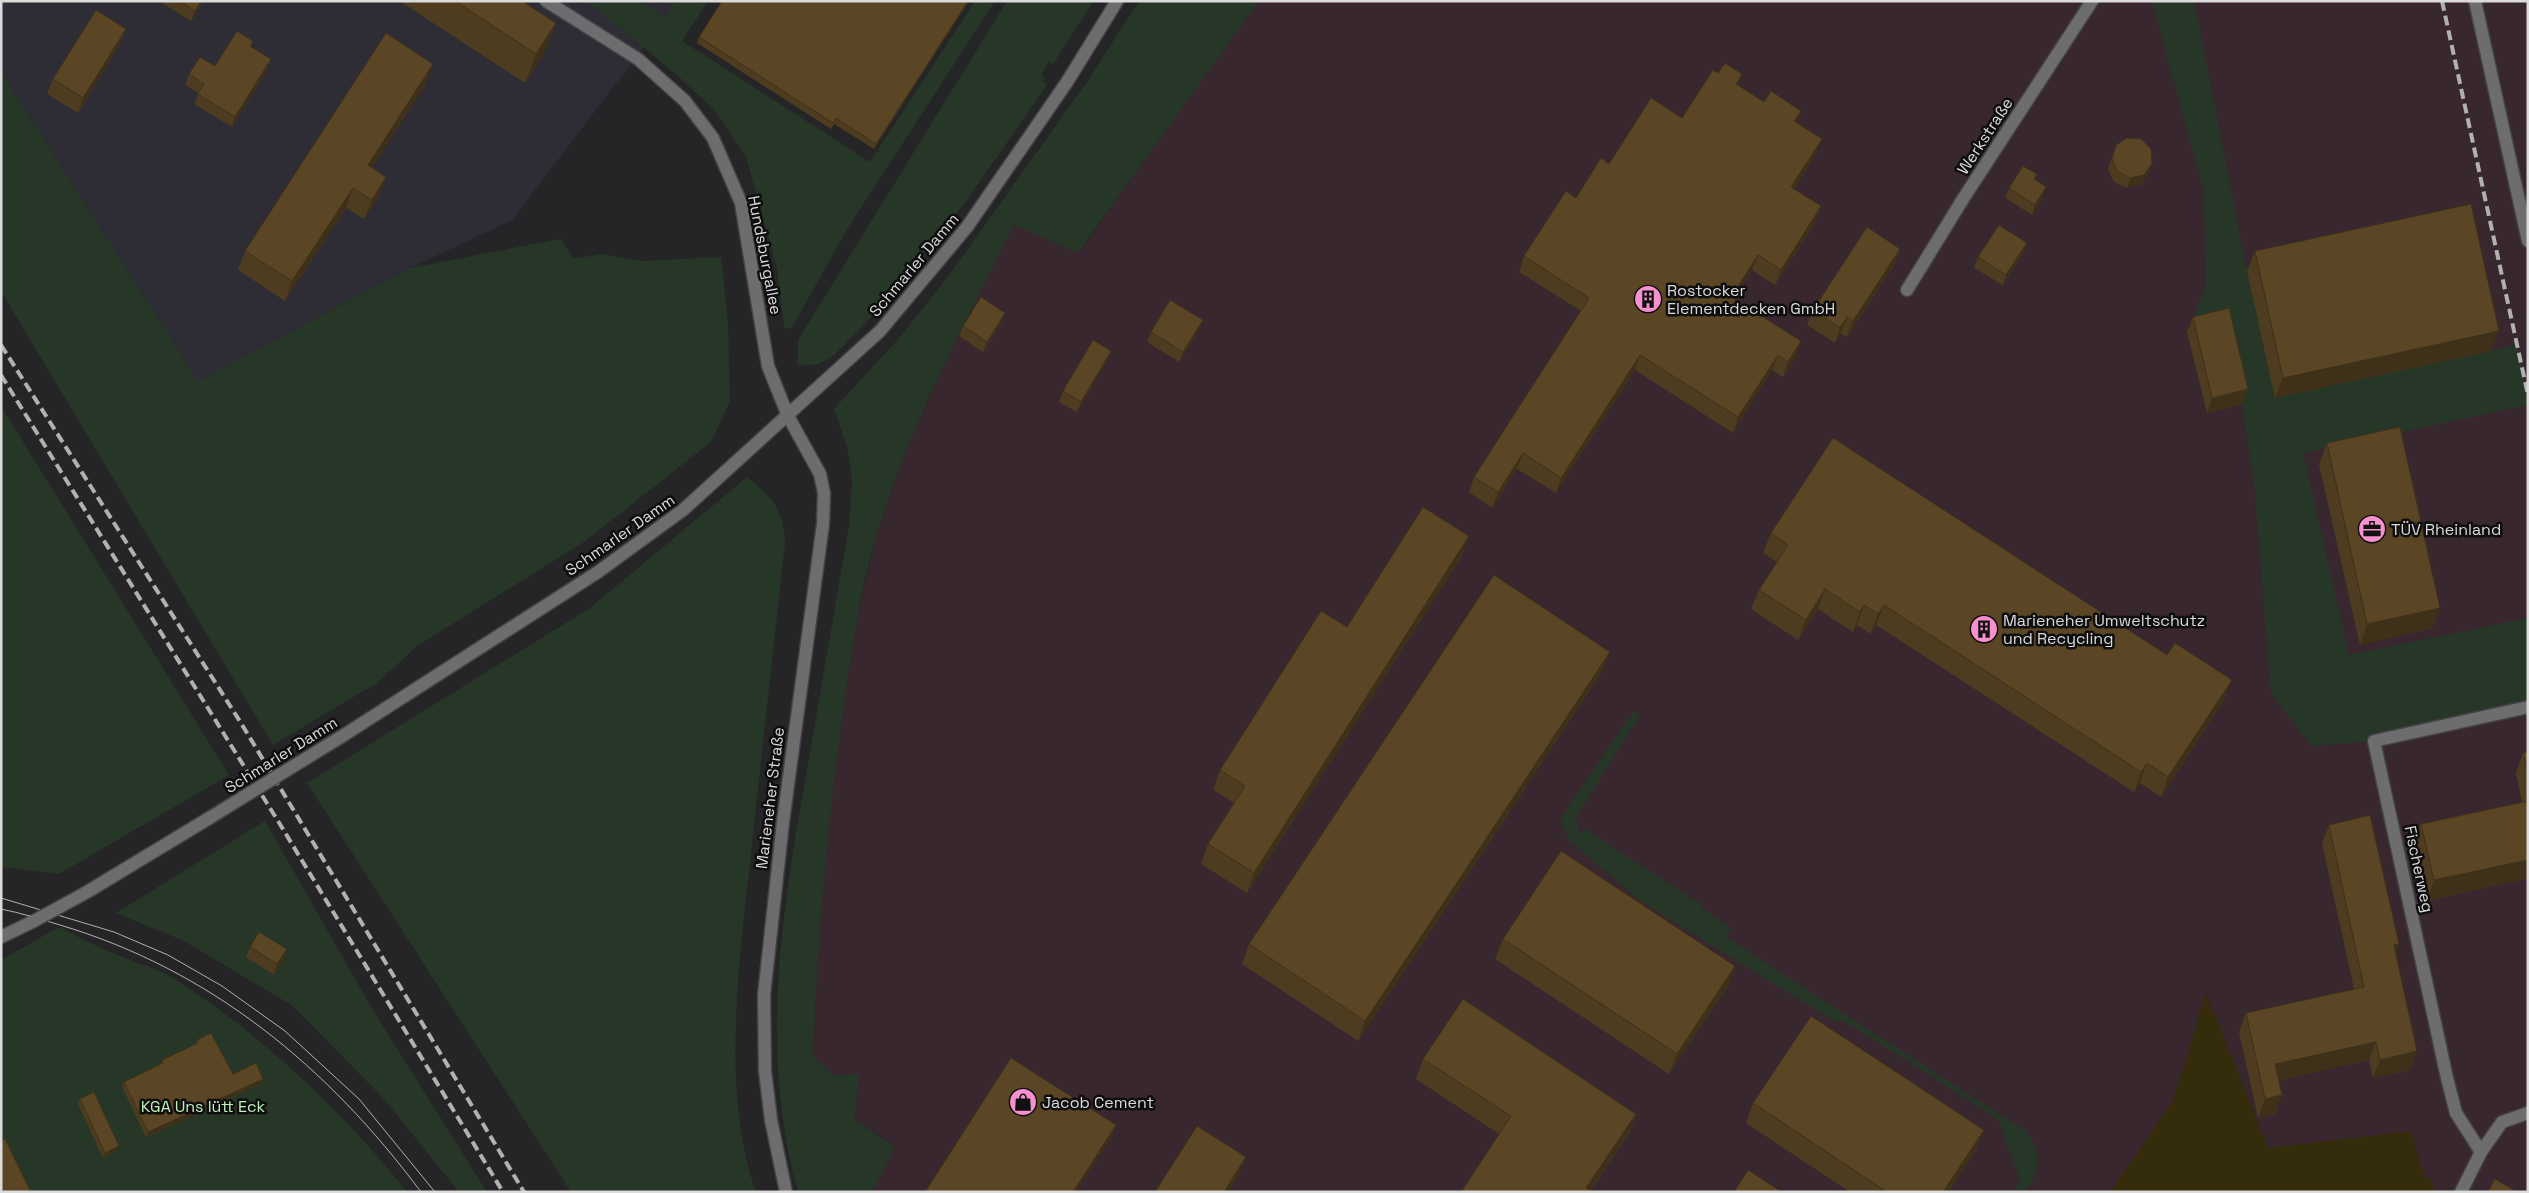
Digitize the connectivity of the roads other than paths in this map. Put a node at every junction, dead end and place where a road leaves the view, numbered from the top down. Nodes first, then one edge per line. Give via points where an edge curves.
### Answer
1 (1117, 1) edge
2 (2092, 1) edge
3 (2475, 1) edge
4 (552, 3) edge
5 (2528, 241) edge
6 (1907, 290) dead end
7 (788, 416) junction
8 (2528, 707) edge
9 (1, 937) edge
10 (2528, 1113) edge
11 (2481, 1152) junction
12 (786, 1192) edge
13 (2461, 1192) edge

1 - 7 street, Schmarler Damm via 967,227 880,331
2 - 6 street, Werkstraße
3 - 5 street
4 - 7 street, Hundsburgallee via 638,59 685,101 713,138 741,203 768,366
7 - 9 street, Schmarler Damm, bridge via 683,510 454,666 88,892
7 - 12 street, Marieneher Straße via 820,474 824,493 823,524 783,822 764,995 765,1071
8 - 11 street, Fischerweg via 2374,741 2446,1078 2456,1113
10 - 11 street via 2502,1122
11 - 13 street

